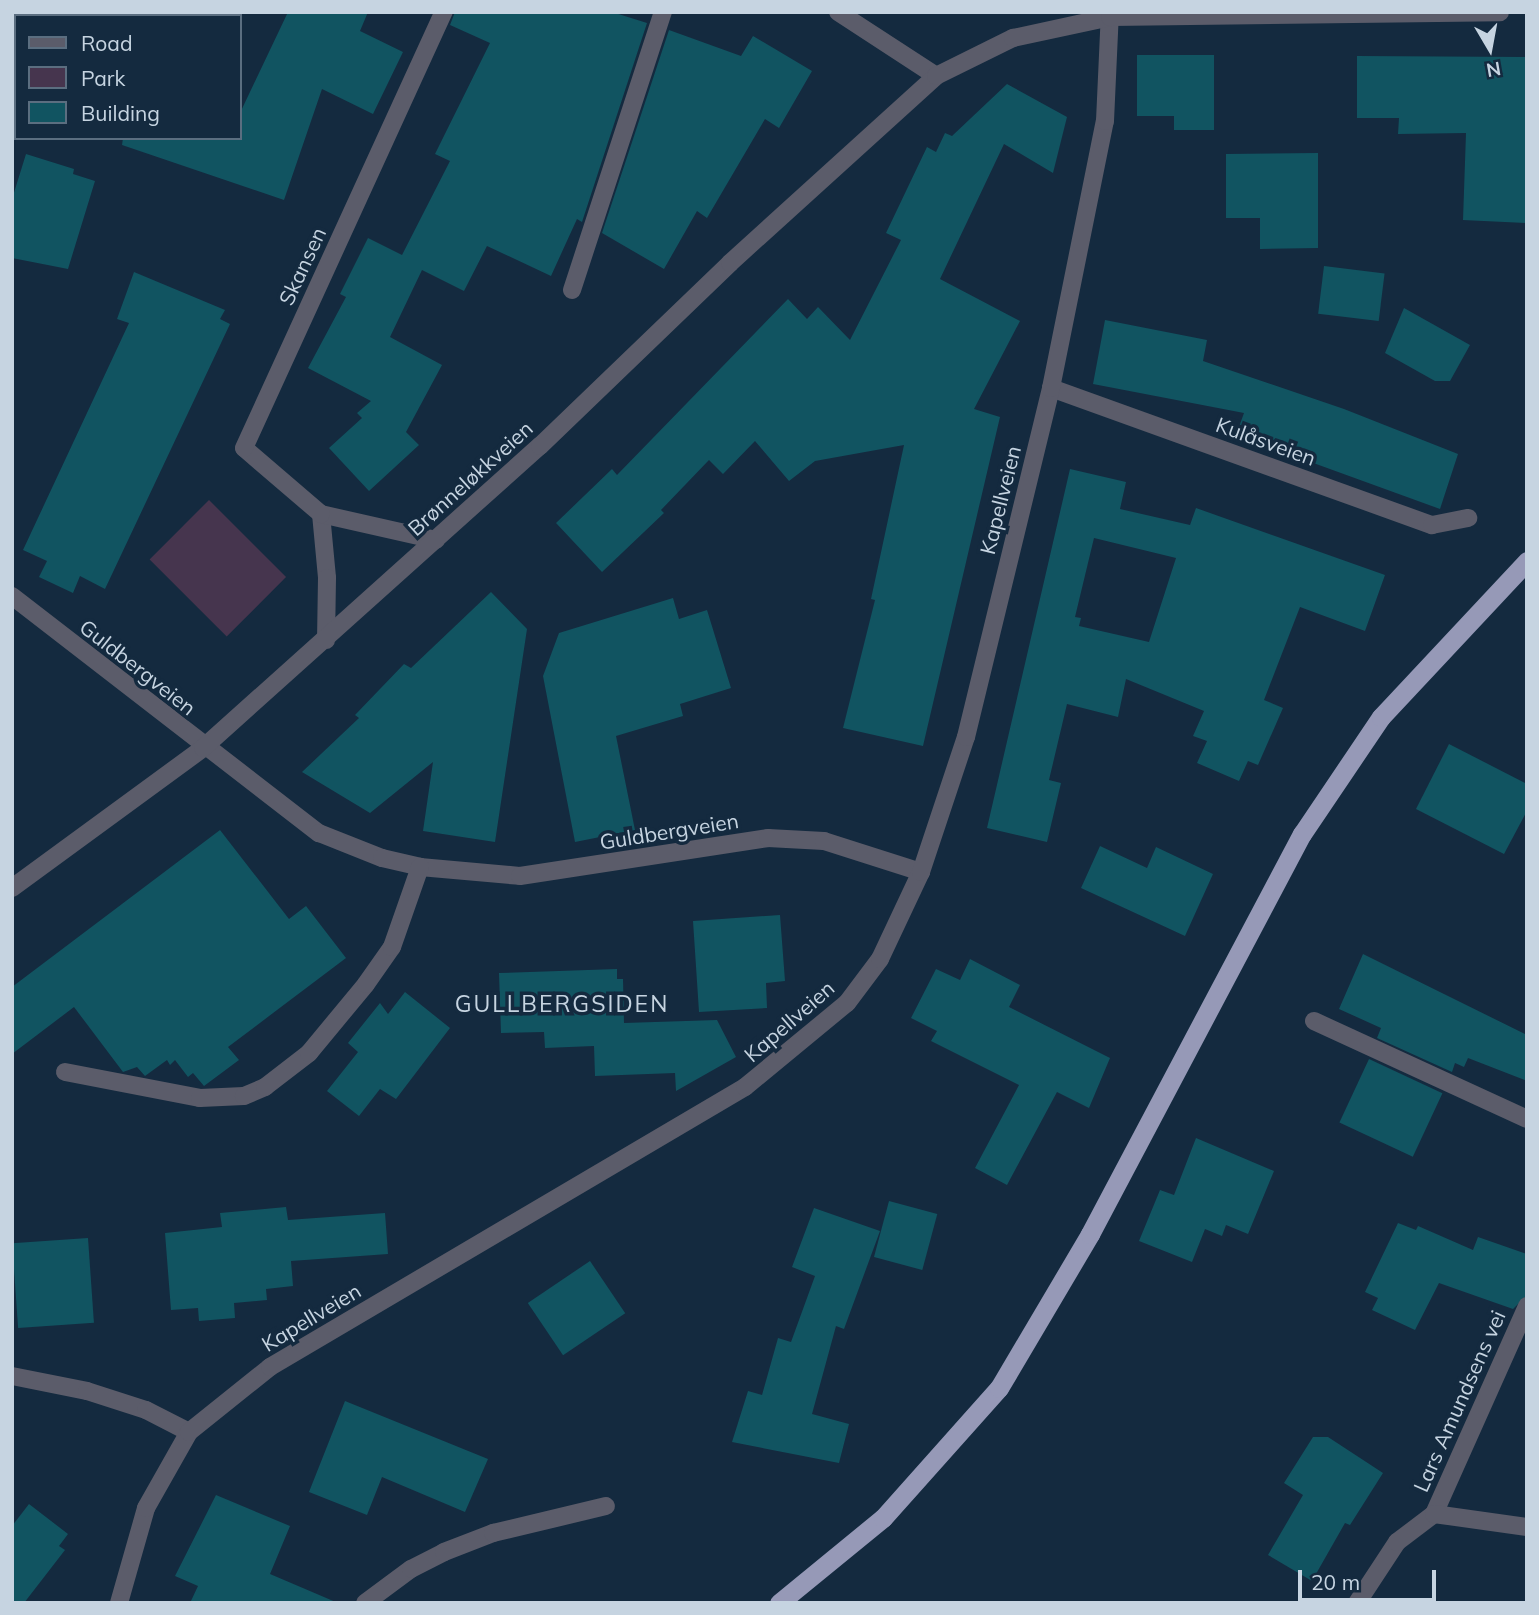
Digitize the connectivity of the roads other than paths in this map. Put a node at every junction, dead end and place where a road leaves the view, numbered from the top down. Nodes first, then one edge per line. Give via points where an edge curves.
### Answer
1 (444, 12) edge
2 (663, 12) edge
3 (838, 12) edge
4 (1500, 12) edge
5 (1110, 14) edge
6 (936, 75) junction
7 (572, 290) dead end
8 (1051, 388) junction
9 (321, 514) junction
10 (1468, 518) dead end
11 (436, 540) junction
12 (1527, 561) edge
13 (12, 596) edge
14 (326, 640) junction
15 (204, 748) junction
16 (420, 867) junction
17 (921, 872) junction
18 (12, 888) edge
19 (1314, 1021) dead end
20 (65, 1072) dead end
21 (1527, 1119) edge
22 (1527, 1306) edge
23 (12, 1376) edge
24 (189, 1432) junction
25 (606, 1506) dead end
26 (1434, 1514) junction
27 (1527, 1527) edge
28 (119, 1603) edge
29 (365, 1603) edge
30 (779, 1603) edge
31 (1357, 1603) edge

1 - 9 street, Skansen via 244,448
2 - 7 street
3 - 6 street
4 - 5 street, Brønneløkkveien
5 - 6 street, Brønneløkkveien via 1013,38
5 - 8 street, Kapellveien via 1105,121
6 - 11 street, Brønneløkkveien
8 - 10 street, Kulåsveien via 1432,525
8 - 17 street, Kapellveien via 966,737
9 - 11 street, Skansen
9 - 14 street
11 - 14 street, Brønneløkkveien
12 - 30 highway via 1381,717 1302,834 1090,1234 999,1388 883,1518
13 - 15 street, Guldbergveien
14 - 15 street, Brønneløkkveien
15 - 16 street, Guldbergveien via 319,833 382,858
15 - 18 street, Brønneløkkveien
16 - 17 street, Guldbergveien via 520,876 768,838 824,841
16 - 20 street via 392,947 366,984 309,1054 264,1087 244,1096 200,1098
17 - 24 street, Kapellveien via 880,959 847,1003 800,1046 688,1122 270,1367
19 - 21 street
22 - 26 street, Lars Amundsens vei
23 - 24 street via 87,1391 146,1410
24 - 28 street, Kapellveien via 146,1508
25 - 29 street via 493,1533 444,1552 411,1569
26 - 27 street
26 - 31 street via 1397,1542

